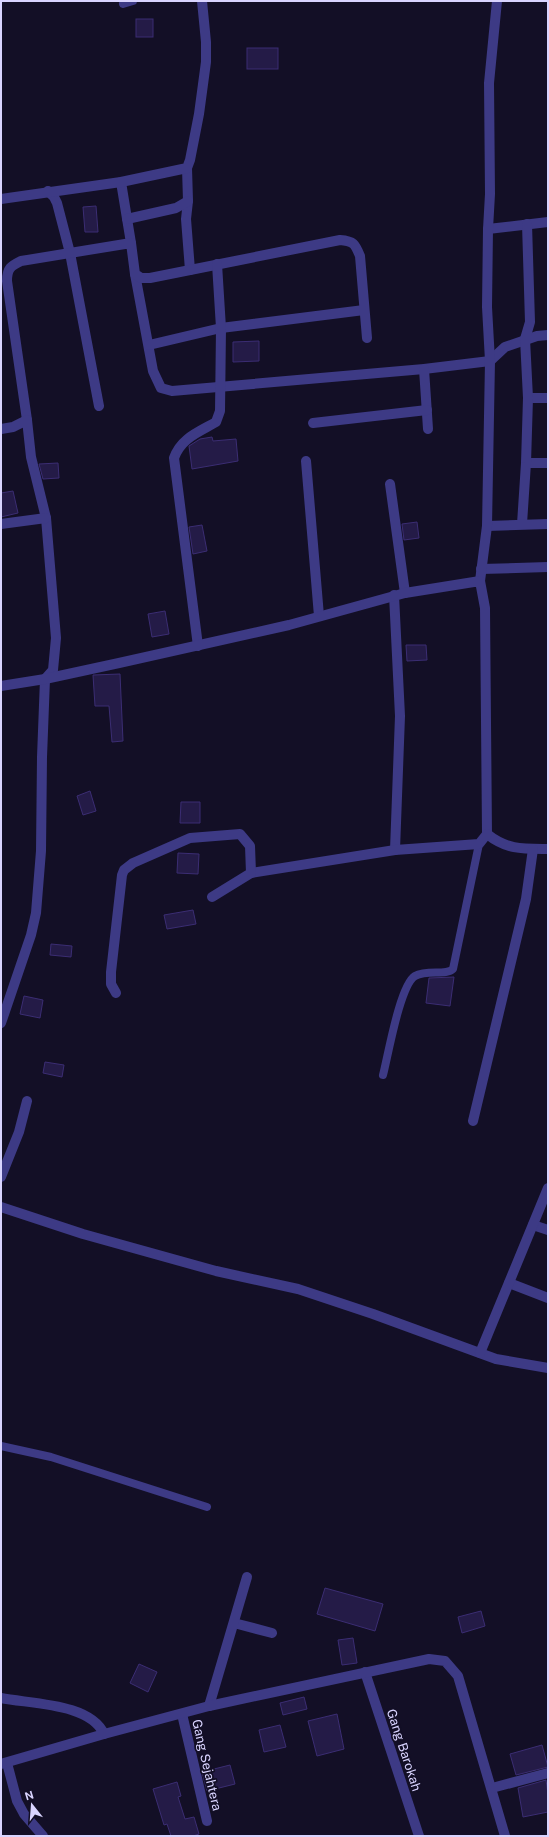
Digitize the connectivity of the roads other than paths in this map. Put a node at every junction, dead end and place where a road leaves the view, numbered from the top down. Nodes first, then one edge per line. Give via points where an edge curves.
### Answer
1 (133, 1) edge
2 (202, 1) edge
3 (497, 1) edge
4 (123, 4) dead end
5 (187, 168) junction
6 (121, 182) junction
7 (48, 191) junction
8 (1, 199) edge
9 (188, 200) junction
10 (127, 219) junction
11 (548, 222) edge
12 (527, 224) junction
13 (488, 229) junction
14 (131, 243) junction
15 (70, 253) junction
16 (218, 264) junction
17 (190, 270) junction
18 (135, 274) junction
19 (5, 300) edge
20 (364, 310) junction
21 (221, 328) junction
22 (548, 335) edge
23 (367, 338) dead end
24 (525, 339) junction
25 (149, 345) junction
26 (490, 361) junction
27 (424, 369) junction
28 (220, 387) junction
29 (528, 398) junction
30 (548, 398) edge
31 (99, 406) dead end
32 (427, 410) junction
33 (27, 420) junction
34 (313, 423) dead end
35 (1, 429) edge
36 (428, 429) dead end
37 (306, 461) dead end
38 (548, 463) edge
39 (526, 464) junction
40 (390, 484) dead end
41 (46, 518) junction
42 (1, 524) edge
43 (522, 524) junction
44 (548, 524) edge
45 (487, 526) junction
46 (548, 567) edge
47 (481, 569) junction
48 (480, 581) junction
49 (406, 593) junction
50 (394, 595) junction
51 (319, 616) junction
52 (198, 646) junction
53 (45, 678) junction
54 (1, 686) edge
55 (487, 834) junction
56 (479, 844) junction
57 (533, 849) junction
58 (548, 849) edge
59 (395, 850) junction
60 (251, 873) junction
61 (212, 896) dead end
62 (116, 993) dead end
63 (1, 1023) edge
64 (383, 1075) dead end
65 (28, 1101) dead end
66 (473, 1121) dead end
67 (1, 1177) edge
68 (548, 1188) edge
69 (1, 1207) edge
70 (533, 1225) junction
71 (548, 1230) edge
72 (509, 1283) junction
73 (548, 1298) edge
74 (480, 1353) junction
75 (548, 1368) edge
76 (1, 1446) edge
77 (207, 1507) dead end
78 (247, 1577) dead end
79 (234, 1623) junction
80 (272, 1633) dead end
81 (365, 1672) junction
82 (1, 1698) edge
83 (209, 1706) junction
84 (182, 1714) junction
85 (104, 1734) junction
86 (4, 1764) edge
87 (548, 1773) edge
88 (492, 1788) junction
89 (207, 1822) dead end
90 (43, 1836) edge
91 (418, 1836) edge
92 (505, 1836) edge

1 - 4 lane
2 - 5 street via 206,62 199,114
3 - 13 street via 489,83
5 - 6 street
5 - 9 street
6 - 7 street
6 - 10 street
7 - 8 street
7 - 15 street via 57,204
9 - 10 street via 176,208
9 - 17 street via 186,219
10 - 14 street
11 - 12 street
12 - 13 street
12 - 24 street via 530,322
13 - 26 street via 487,307
14 - 15 street
14 - 18 street
15 - 19 street via 21,260 10,266 7,272
15 - 31 street
16 - 17 street
16 - 20 street via 350,240 360,256
16 - 21 street
17 - 18 street via 150,278 141,278
18 - 25 street
19 - 33 street
20 - 21 street
20 - 23 street
21 - 25 street
21 - 28 street
22 - 24 street
24 - 26 street via 505,347
24 - 29 street
25 - 28 street via 153,371 161,388 172,391
26 - 27 street
26 - 45 street
27 - 28 street
27 - 32 street
28 - 52 street via 220,411 216,422 185,439 177,448 174,458
29 - 30 street
29 - 39 street
32 - 34 street
32 - 36 street
33 - 35 street via 13,427
33 - 41 street via 30,457
37 - 51 street
38 - 39 street
39 - 43 street
40 - 49 street
41 - 42 street
41 - 53 street via 56,638 54,670
43 - 44 street
43 - 45 street
45 - 47 street
46 - 47 street
47 - 48 street
48 - 49 street
48 - 55 street via 485,608
49 - 50 street
50 - 51 street
50 - 59 street via 400,716
51 - 52 street
52 - 53 street
53 - 54 street
53 - 63 street via 41,851 36,913 32,935
55 - 56 street
55 - 57 street via 502,845
56 - 59 street
56 - 64 lane via 453,970 447,973 426,972 408,983
57 - 58 street
57 - 66 street via 524,907
59 - 60 street
60 - 61 street
60 - 62 street via 250,846 240,834 190,838 133,863 124,870 111,972 111,984
65 - 67 street
68 - 70 street
69 - 74 street via 83,1234 208,1269 298,1289
70 - 71 street
70 - 72 street
72 - 73 street
72 - 74 street
74 - 75 street via 496,1359
76 - 77 lane via 51,1457
78 - 79 street
79 - 80 street
79 - 83 street
81 - 83 street
81 - 88 street via 429,1659 445,1661 451,1666 458,1676
81 - 91 street, Gang Barokah
82 - 85 street via 68,1709 95,1720
83 - 84 street
84 - 85 street
84 - 89 street, Gang Sejahtera
85 - 86 street
86 - 90 street via 24,1814
87 - 88 street
88 - 92 street

